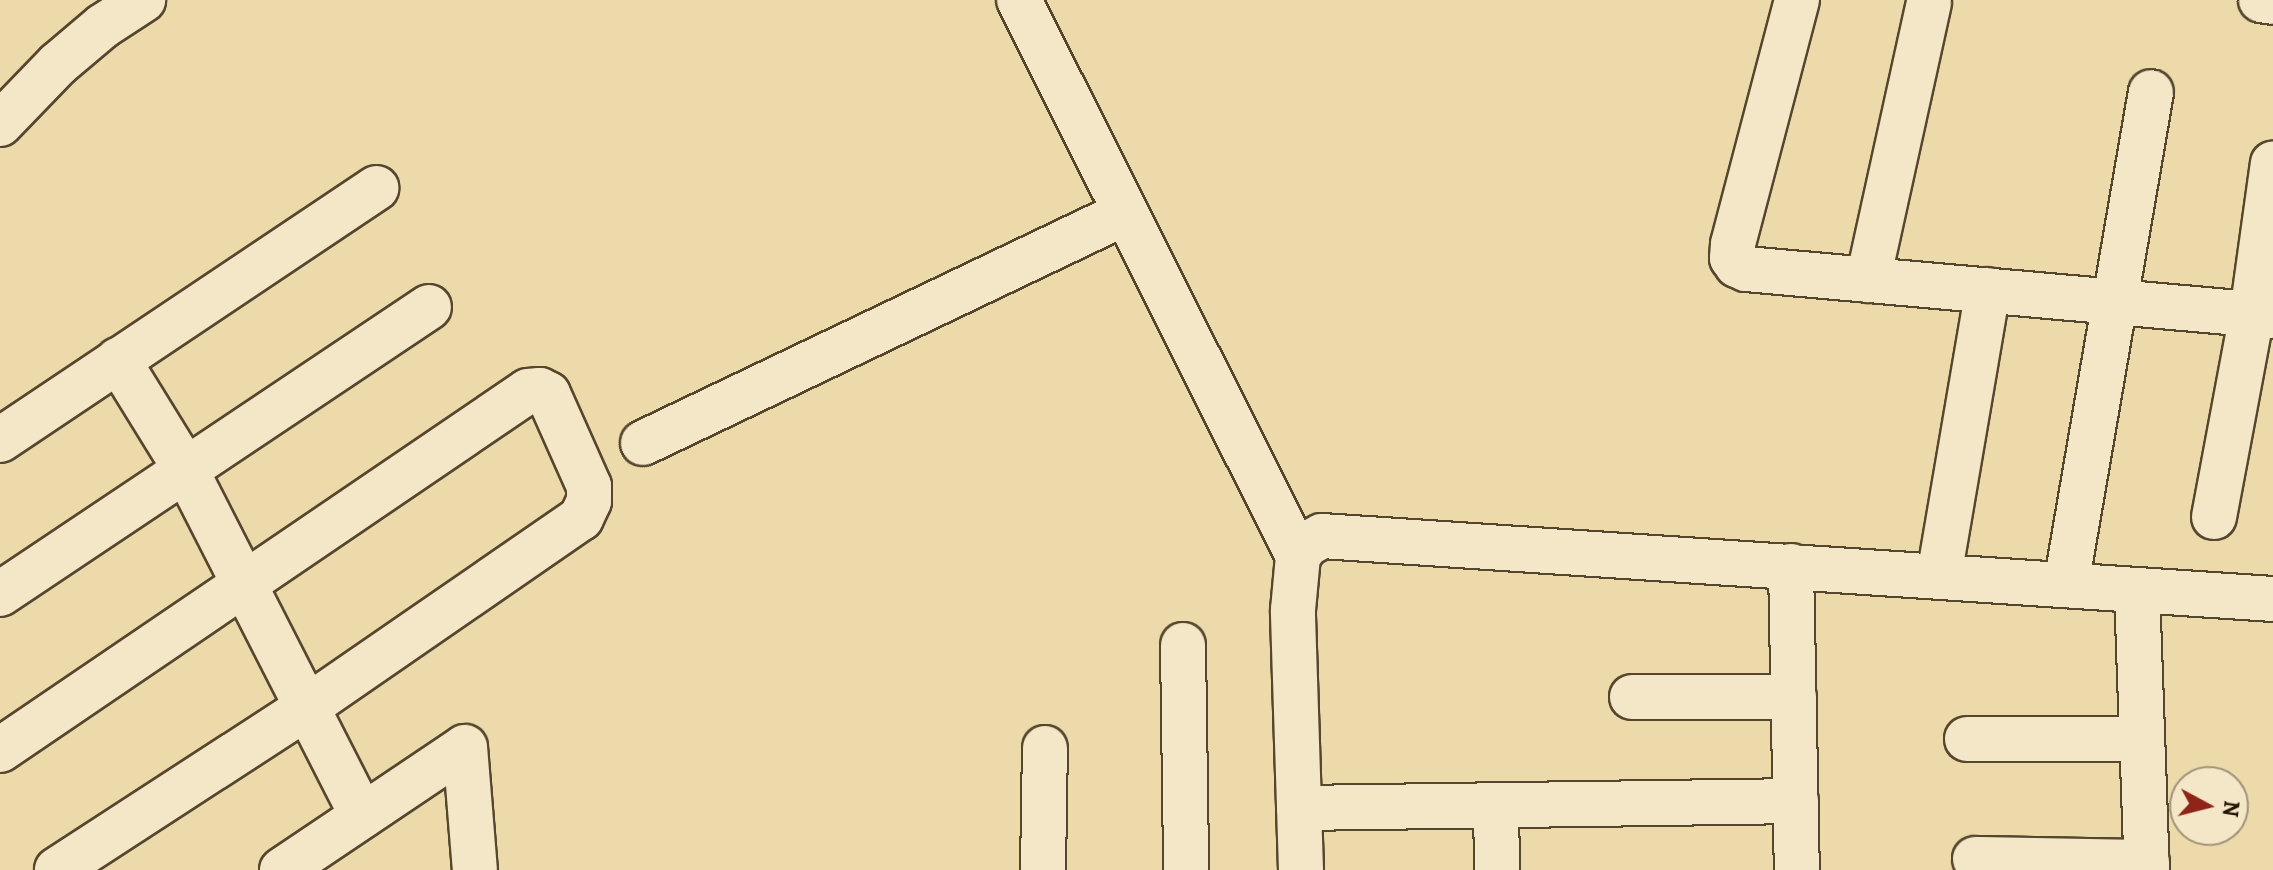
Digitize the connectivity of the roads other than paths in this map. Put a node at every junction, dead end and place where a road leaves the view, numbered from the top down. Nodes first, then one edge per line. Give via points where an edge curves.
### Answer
1 (143, 0) edge
2 (1019, 0) edge
3 (1797, 0) edge
4 (2261, 0) edge
5 (2273, 2) edge
6 (1929, 3) dead end
7 (2151, 92) dead end
8 (0, 124) edge
9 (2273, 163) edge
10 (376, 188) dead end
11 (1125, 213) junction
12 (1868, 280) junction
13 (1988, 290) junction
14 (2115, 301) junction
15 (429, 307) dead end
16 (2262, 315) edge
17 (118, 360) junction
18 (0, 440) edge
19 (643, 443) dead end
20 (186, 470) junction
21 (2214, 517) dead end
22 (1298, 556) junction
23 (1791, 566) junction
24 (1939, 576) junction
25 (244, 584) junction
26 (2066, 585) junction
27 (2137, 590) junction
28 (0, 594) edge
29 (2273, 599) edge
30 (1183, 645) dead end
31 (1632, 697) dead end
32 (1794, 697) junction
33 (306, 708) junction
34 (1967, 739) dead end
35 (2142, 739) junction
36 (1045, 748) dead end
37 (0, 750) edge
38 (1796, 801) junction
39 (1496, 805) junction
40 (1299, 808) junction
41 (362, 816) junction
42 (1975, 859) dead end
43 (2147, 866) edge
44 (57, 870) edge
45 (282, 870) edge
46 (475, 870) edge
47 (1043, 870) edge
48 (1186, 870) edge
49 (1301, 870) edge
50 (1497, 870) edge
51 (1797, 870) edge

1 - 8 street via 58,64
2 - 11 street
3 - 12 street via 1732,258 1746,269
4 - 5 street
6 - 12 street
7 - 14 street
9 - 16 street
10 - 17 street
11 - 19 street
11 - 22 street
12 - 13 street
13 - 14 street
13 - 24 street
14 - 16 street
14 - 26 street
15 - 20 street
16 - 21 street
17 - 18 street
17 - 20 street
20 - 25 street
20 - 28 street
22 - 23 street via 1322,536
22 - 40 street via 1293,610
23 - 24 street
23 - 32 street
24 - 26 street
25 - 33 street
25 - 33 street via 528,391 548,394 589,486 581,518
25 - 37 street
26 - 27 street
27 - 29 street
27 - 35 street
30 - 48 street
31 - 32 street
32 - 38 street
33 - 41 street
33 - 44 street
34 - 35 street
35 - 43 street
36 - 47 street
38 - 39 street
38 - 51 street
39 - 40 street
39 - 50 street
40 - 49 street
41 - 45 street
41 - 46 street via 465,747
42 - 43 street

